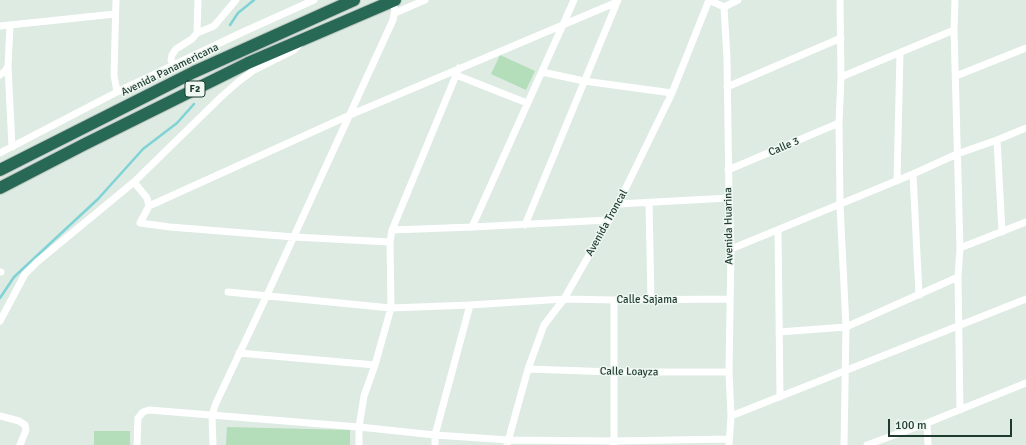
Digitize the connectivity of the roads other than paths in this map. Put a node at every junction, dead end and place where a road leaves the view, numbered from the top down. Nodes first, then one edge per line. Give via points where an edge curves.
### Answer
1 (116, 0) edge
2 (198, 0) edge
3 (236, 0) edge
4 (314, 0) edge
5 (354, 0) edge
6 (425, 0) edge
7 (574, 0) edge
8 (709, 0) edge
9 (738, 0) edge
10 (840, 0) edge
11 (955, 0) edge
12 (618, 1) edge
13 (394, 5) edge
14 (724, 7) junction
15 (115, 14) junction
16 (0, 26) edge
17 (10, 26) junction
18 (561, 26) junction
19 (954, 30) junction
20 (197, 32) junction
21 (307, 38) junction
22 (841, 38) junction
23 (1026, 48) edge
24 (900, 53) junction
25 (8, 66) junction
26 (173, 66) junction
27 (458, 72) junction
28 (542, 72) junction
29 (0, 74) edge
30 (956, 76) junction
31 (841, 77) junction
32 (584, 81) junction
33 (727, 87) junction
34 (117, 92) junction
35 (672, 93) junction
36 (527, 103) junction
37 (350, 115) junction
38 (839, 123) junction
39 (1026, 128) edge
40 (997, 140) junction
41 (12, 147) junction
42 (0, 153) edge
43 (957, 154) junction
44 (0, 170) edge
45 (728, 170) junction
46 (913, 174) junction
47 (897, 181) junction
48 (134, 182) junction
49 (0, 188) edge
50 (728, 198) junction
51 (618, 204) junction
52 (649, 204) junction
53 (840, 204) junction
54 (149, 206) junction
55 (609, 220) junction
56 (1026, 222) edge
57 (525, 225) junction
58 (472, 227) junction
59 (392, 230) junction
60 (778, 230) junction
61 (1002, 232) junction
62 (294, 237) junction
63 (390, 242) junction
64 (960, 248) junction
65 (731, 249) junction
66 (958, 277) junction
67 (228, 292) dead end
68 (267, 294) junction
69 (919, 295) junction
70 (1026, 298) edge
71 (564, 299) junction
72 (730, 299) junction
73 (614, 300) junction
74 (651, 300) junction
75 (470, 306) junction
76 (391, 308) junction
77 (0, 321) edge
78 (959, 326) junction
79 (846, 327) junction
80 (779, 332) junction
81 (239, 353) junction
82 (375, 365) junction
83 (528, 369) junction
84 (845, 371) junction
85 (614, 372) junction
86 (730, 372) junction
87 (1026, 383) edge
88 (780, 397) junction
89 (960, 410) junction
90 (212, 415) junction
91 (0, 416) edge
92 (731, 416) junction
93 (927, 423) junction
94 (359, 427) junction
95 (434, 435) junction
96 (508, 442) edge
97 (729, 442) edge
98 (614, 443) edge
99 (20, 445) edge
100 (138, 445) edge
101 (213, 445) edge
102 (359, 445) edge
103 (435, 445) edge
104 (844, 445) edge
105 (867, 445) edge
106 (928, 445) edge

1 - 15 street
2 - 20 street
3 - 20 street via 214,26
4 - 26 street, Avenida Panamericana
5 - 44 highway, Avenida Panamericana / F2 via 187,75
6 - 13 street
7 - 18 street
8 - 14 street
8 - 35 street, Avenida Troncal
9 - 14 street
10 - 22 street
11 - 19 street
12 - 18 street
12 - 32 street
13 - 21 highway, F2
13 - 37 street via 393,20
14 - 33 street, Avenida Huarina
15 - 17 street
15 - 34 street via 114,75
16 - 17 street
17 - 25 street
18 - 27 street
18 - 28 street
19 - 24 street
19 - 30 street
20 - 26 street via 192,39 176,49 171,60
21 - 48 street via 294,50 254,70 238,82
21 - 49 highway, F2 via 241,66
22 - 31 street
22 - 33 street
23 - 30 street
24 - 31 street
24 - 47 street
25 - 29 street
25 - 41 street
26 - 34 street, Avenida Panamericana
27 - 36 street
27 - 37 street
27 - 59 street
28 - 32 street
28 - 36 street
30 - 43 street
31 - 38 street
32 - 35 street
32 - 57 street
33 - 45 street, Avenida Huarina
34 - 41 street, Avenida Panamericana
35 - 51 street, Avenida Troncal
36 - 58 street
37 - 54 street
37 - 62 street
38 - 45 street, Calle 3
38 - 53 street
39 - 40 street
40 - 43 street
40 - 61 street
41 - 42 street, Avenida Panamericana
43 - 46 street
43 - 64 street
45 - 50 street, Avenida Huarina
46 - 47 street
46 - 69 street
47 - 53 street
48 - 54 street via 147,198
48 - 77 street via 25,274
50 - 52 street
50 - 65 street, Avenida Huarina
51 - 52 street
51 - 55 street, Avenida Troncal
52 - 74 street
53 - 60 street
53 - 79 street
54 - 62 street via 140,223
55 - 57 street
55 - 71 street, Avenida Troncal
56 - 61 street
57 - 58 street
58 - 59 street
59 - 63 street
60 - 65 street
60 - 80 street
61 - 64 street
62 - 63 street
62 - 68 street
63 - 76 street
64 - 66 street
65 - 72 street, Avenida Huarina
66 - 69 street
66 - 78 street
67 - 68 street, Calle Sajama
68 - 76 street, Calle Sajama
68 - 81 street
69 - 79 street
70 - 78 street
71 - 73 street, Calle Sajama
71 - 75 street, Calle Sajama
71 - 83 street, Avenida Troncal via 544,325
72 - 74 street, Calle Sajama
72 - 86 street, Avenida Huarina
73 - 74 street, Calle Sajama
73 - 85 street
75 - 76 street, Calle Sajama
75 - 95 street
76 - 82 street
78 - 84 street
78 - 89 street
79 - 80 street
79 - 84 street
80 - 88 street
81 - 82 street
81 - 90 street
82 - 94 street via 364,396
83 - 85 street, Calle Loayza
83 - 96 street, Avenida Troncal
84 - 88 street
84 - 104 street
85 - 86 street, Calle Loayza
85 - 98 street
86 - 92 street, Avenida Huarina
87 - 89 street
88 - 92 street
89 - 93 street
90 - 94 street
90 - 100 street via 145,411 137,421
90 - 101 street
91 - 99 street via 20,421 25,425 26,430
92 - 97 street, Avenida Huarina
93 - 105 street
93 - 106 street
94 - 95 street
94 - 102 street
95 - 96 street
95 - 103 street
96 - 98 street
97 - 98 street

